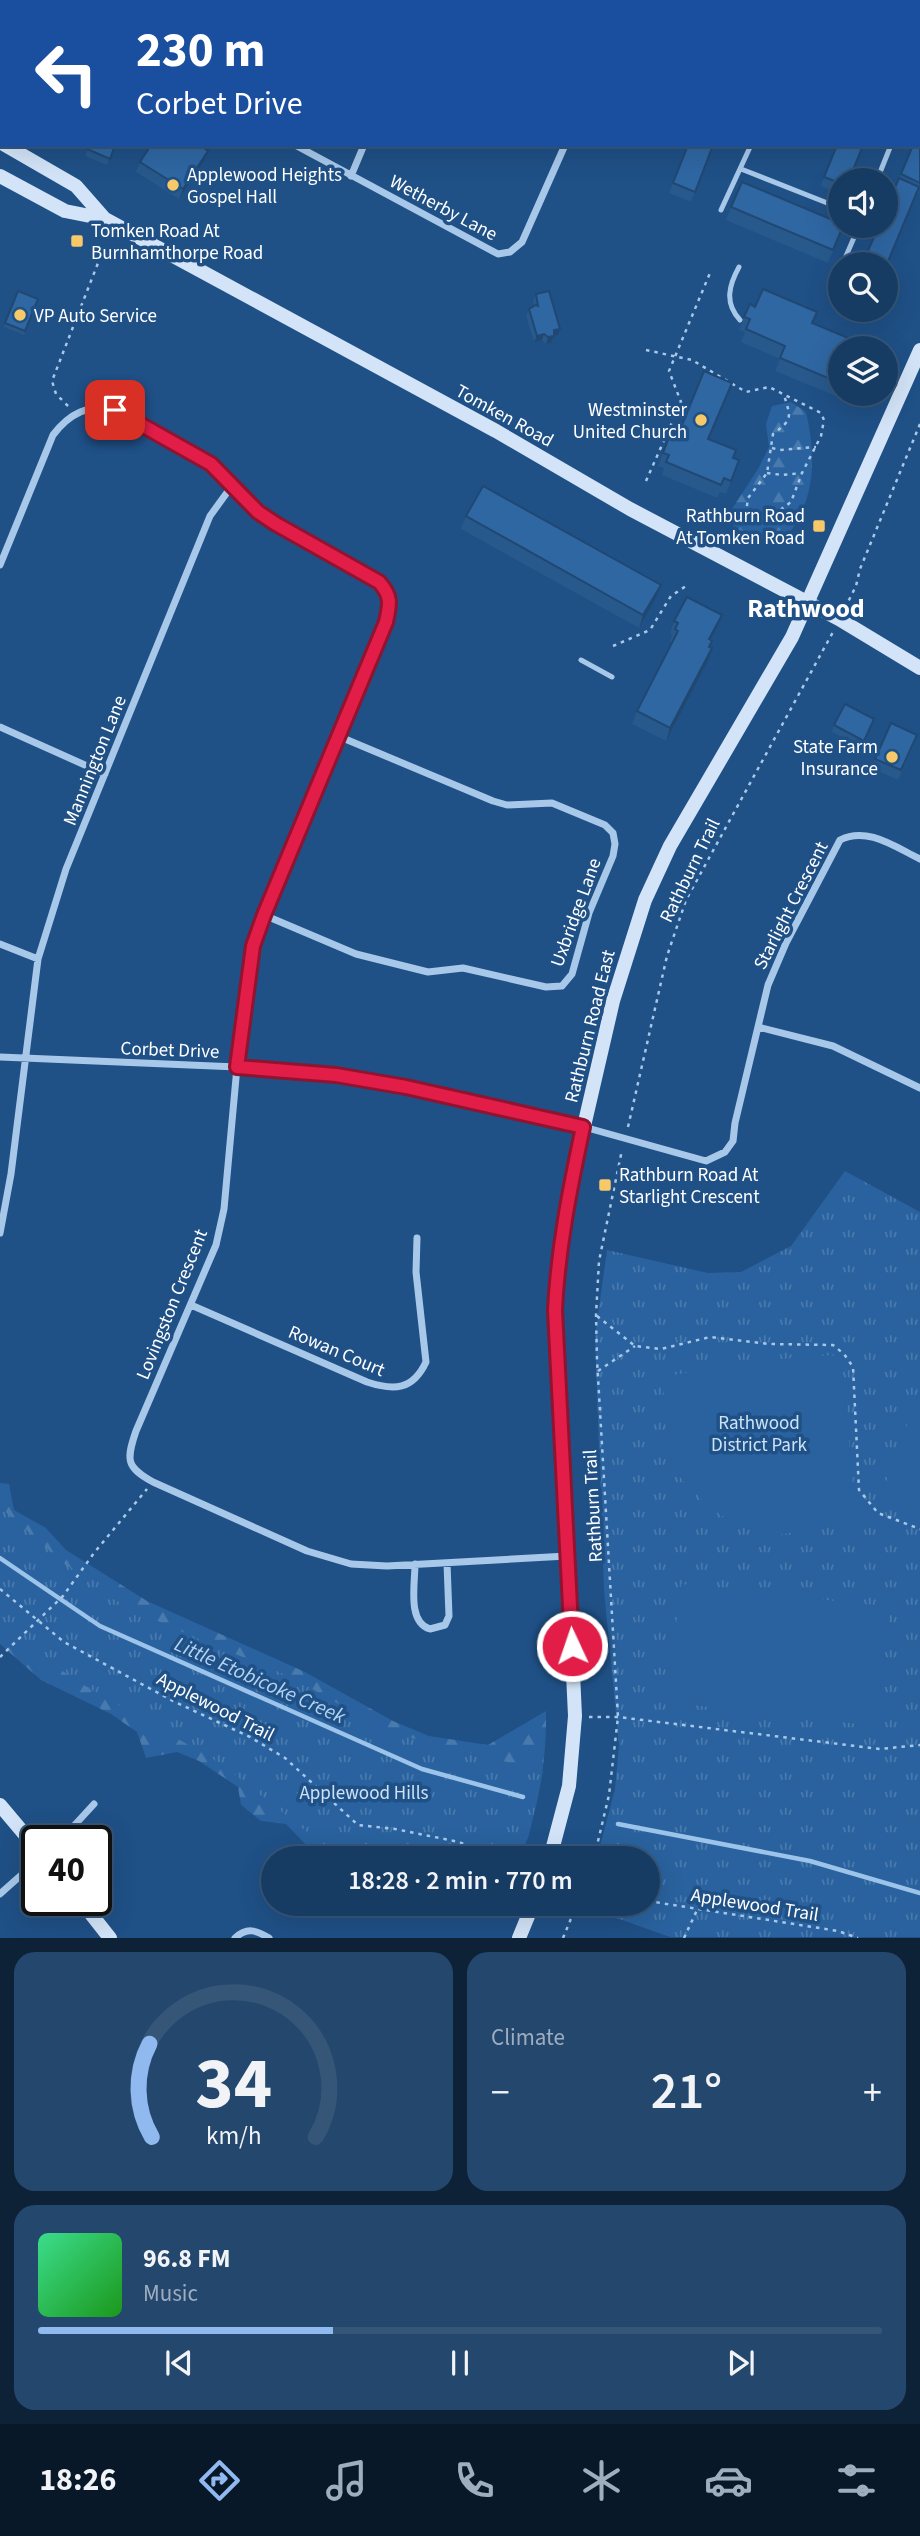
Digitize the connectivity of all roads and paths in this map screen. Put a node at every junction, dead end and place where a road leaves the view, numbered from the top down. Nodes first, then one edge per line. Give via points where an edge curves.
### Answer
1 (7, 147) edge
2 (299, 147) edge
3 (363, 147) edge
4 (564, 147) edge
5 (750, 147) edge
6 (890, 147) edge
7 (882, 168) edge
8 (741, 169) junction
9 (0, 176) edge
10 (351, 176) junction
11 (828, 203) edge
12 (721, 210) dead end
13 (105, 219) junction
14 (98, 263) dead end
15 (739, 267) dead end
16 (710, 273) dead end
17 (740, 320) dead end
18 (646, 350) dead end
19 (920, 350) edge
20 (675, 356) junction
21 (916, 371) edge
22 (784, 395) junction
23 (76, 413) junction
24 (920, 424) edge
25 (816, 447) junction
26 (772, 448) junction
27 (766, 473) junction
28 (802, 473) junction
29 (646, 481) dead end
30 (231, 487) junction
31 (0, 565) edge
32 (686, 586) dead end
33 (856, 586) dead end
34 (808, 604) junction
35 (612, 646) dead end
36 (823, 652) dead end
37 (581, 660) dead end
38 (920, 668) edge
39 (612, 677) dead end
40 (0, 727) edge
41 (338, 736) junction
42 (105, 774) junction
43 (920, 859) edge
44 (264, 915) junction
45 (0, 944) edge
46 (38, 959) junction
47 (758, 1027) junction
48 (0, 1057) edge
49 (24, 1058) junction
50 (237, 1067) junction
51 (920, 1088) edge
52 (630, 1120) dead end
53 (583, 1127) junction
54 (625, 1139) joint
55 (622, 1152) dead end
56 (0, 1233) edge
57 (417, 1238) dead end
58 (191, 1305) junction
59 (596, 1315) junction
60 (635, 1346) junction
61 (598, 1371) junction
62 (153, 1482) junction
63 (920, 1529) edge
64 (567, 1556) junction
65 (447, 1563) junction
66 (415, 1564) junction
67 (0, 1589) edge
68 (39, 1621) junction
69 (0, 1657) edge
70 (575, 1716) junction
71 (618, 1717) junction
72 (920, 1745) edge
73 (94, 1804) dead end
74 (0, 1805) edge
75 (75, 1825) edge
76 (21, 1830) edge
77 (469, 1846) edge
78 (553, 1846) edge
79 (597, 1846) edge
80 (21, 1875) edge
81 (0, 1894) edge
82 (660, 1903) edge
83 (697, 1910) junction
84 (93, 1916) edge
85 (528, 1916) edge
86 (572, 1916) edge
87 (110, 1937) edge
88 (235, 1937) edge
89 (269, 1937) edge
90 (519, 1937) edge
91 (563, 1937) edge
92 (684, 1937) edge
93 (858, 1937) edge

1 - 13 street, Tomken Road via 76,186
2 - 10 street, Wetherby Lane
3 - 10 street
4 - 10 street, Wetherby Lane via 522,242 510,252 498,254
5 - 8 lane
6 - 7 lane
8 - 11 lane
8 - 12 lane
9 - 13 street, Tomken Road via 65,211
13 - 34 street, Tomken Road
14 - 23 path via 52,381 56,394
15 - 17 lane via 729,303
16 - 20 path
18 - 20 path
19 - 21 street, Rathburn Road East
20 - 22 path via 692,360 746,392 769,387
20 - 29 path via 669,371 681,402
21 - 34 street, Rathburn Road East
22 - 25 path via 821,413 824,420
22 - 26 path via 789,423 773,434
23 - 30 street, Lovingston Crescent via 101,407 115,410 211,464
23 - 31 street via 53,435
24 - 33 path
25 - 26 path
25 - 28 path
26 - 27 path
27 - 28 path
27 - 28 path via 748,498 746,513 759,521 792,502
30 - 41 street, Lovingston Crescent via 276,524 387,590 391,601 386,622
30 - 42 street, Mannington Lane via 210,516
32 - 35 path via 671,596 650,630
34 - 38 street, Tomken Road
34 - 53 street, Rathburn Road East via 670,846 645,900 613,1001
36 - 52 path, Rathburn Trail via 686,900 667,956
37 - 39 lane
40 - 42 street
41 - 44 street, Lovingston Crescent
41 - 44 street, Uxbridge Lane via 493,802 552,803 605,825 613,833 613,856 589,913 572,974 562,986 546,988 463,968 428,972 356,954
42 - 46 street, Mannington Lane via 66,869
43 - 47 street, Starlight Crescent via 866,835 852,834 840,840 786,943 768,985
44 - 50 street, Lovingston Crescent via 253,946
45 - 46 street
46 - 49 street, Mannington Lane
47 - 51 street via 833,1046
47 - 54 street, Starlight Crescent via 733,1141 725,1152 706,1161
48 - 49 street, Corbet Drive
49 - 50 street, Corbet Drive
49 - 56 street, Mannington Lane
50 - 53 street, Corbet Drive via 394,1085
50 - 58 street, Lovingston Crescent via 224,1209 216,1245
53 - 54 street, Corbet Drive
53 - 64 street, Rathburn Road East via 557,1270 555,1310
55 - 59 path, Rathburn Trail via 599,1261
57 - 58 street, Rowan Court via 426,1362 420,1375 409,1383 388,1389 367,1382
58 - 62 street, Lovingston Crescent via 129,1452 137,1473
59 - 60 path
59 - 61 path, Rathburn Trail
60 - 61 path
60 - 63 path via 661,1349 710,1337 834,1345 853,1367 859,1490 878,1513
61 - 71 path, Rathburn Trail
62 - 66 street, Lovingston Crescent via 321,1557 368,1566
62 - 68 path
64 - 65 street, Lovingston Crescent
64 - 70 street, Rathburn Road East
65 - 66 street, Lovingston Crescent
65 - 66 street via 449,1616 444,1625 430,1629 416,1617
67 - 68 path, Applewood Trail
68 - 69 path
68 - 77 path, Applewood Trail via 64,1642 285,1758 358,1825
70 - 71 path
70 - 78 street, Rathburn Road East via 569,1786
71 - 72 path via 880,1749
71 - 79 path, Rathburn Trail via 609,1795
73 - 75 street
74 - 76 street
80 - 81 street
82 - 83 path, Applewood Trail
83 - 92 path
83 - 93 path, Applewood Trail
84 - 87 street
85 - 90 street
86 - 91 path
88 - 89 street via 257,1930

